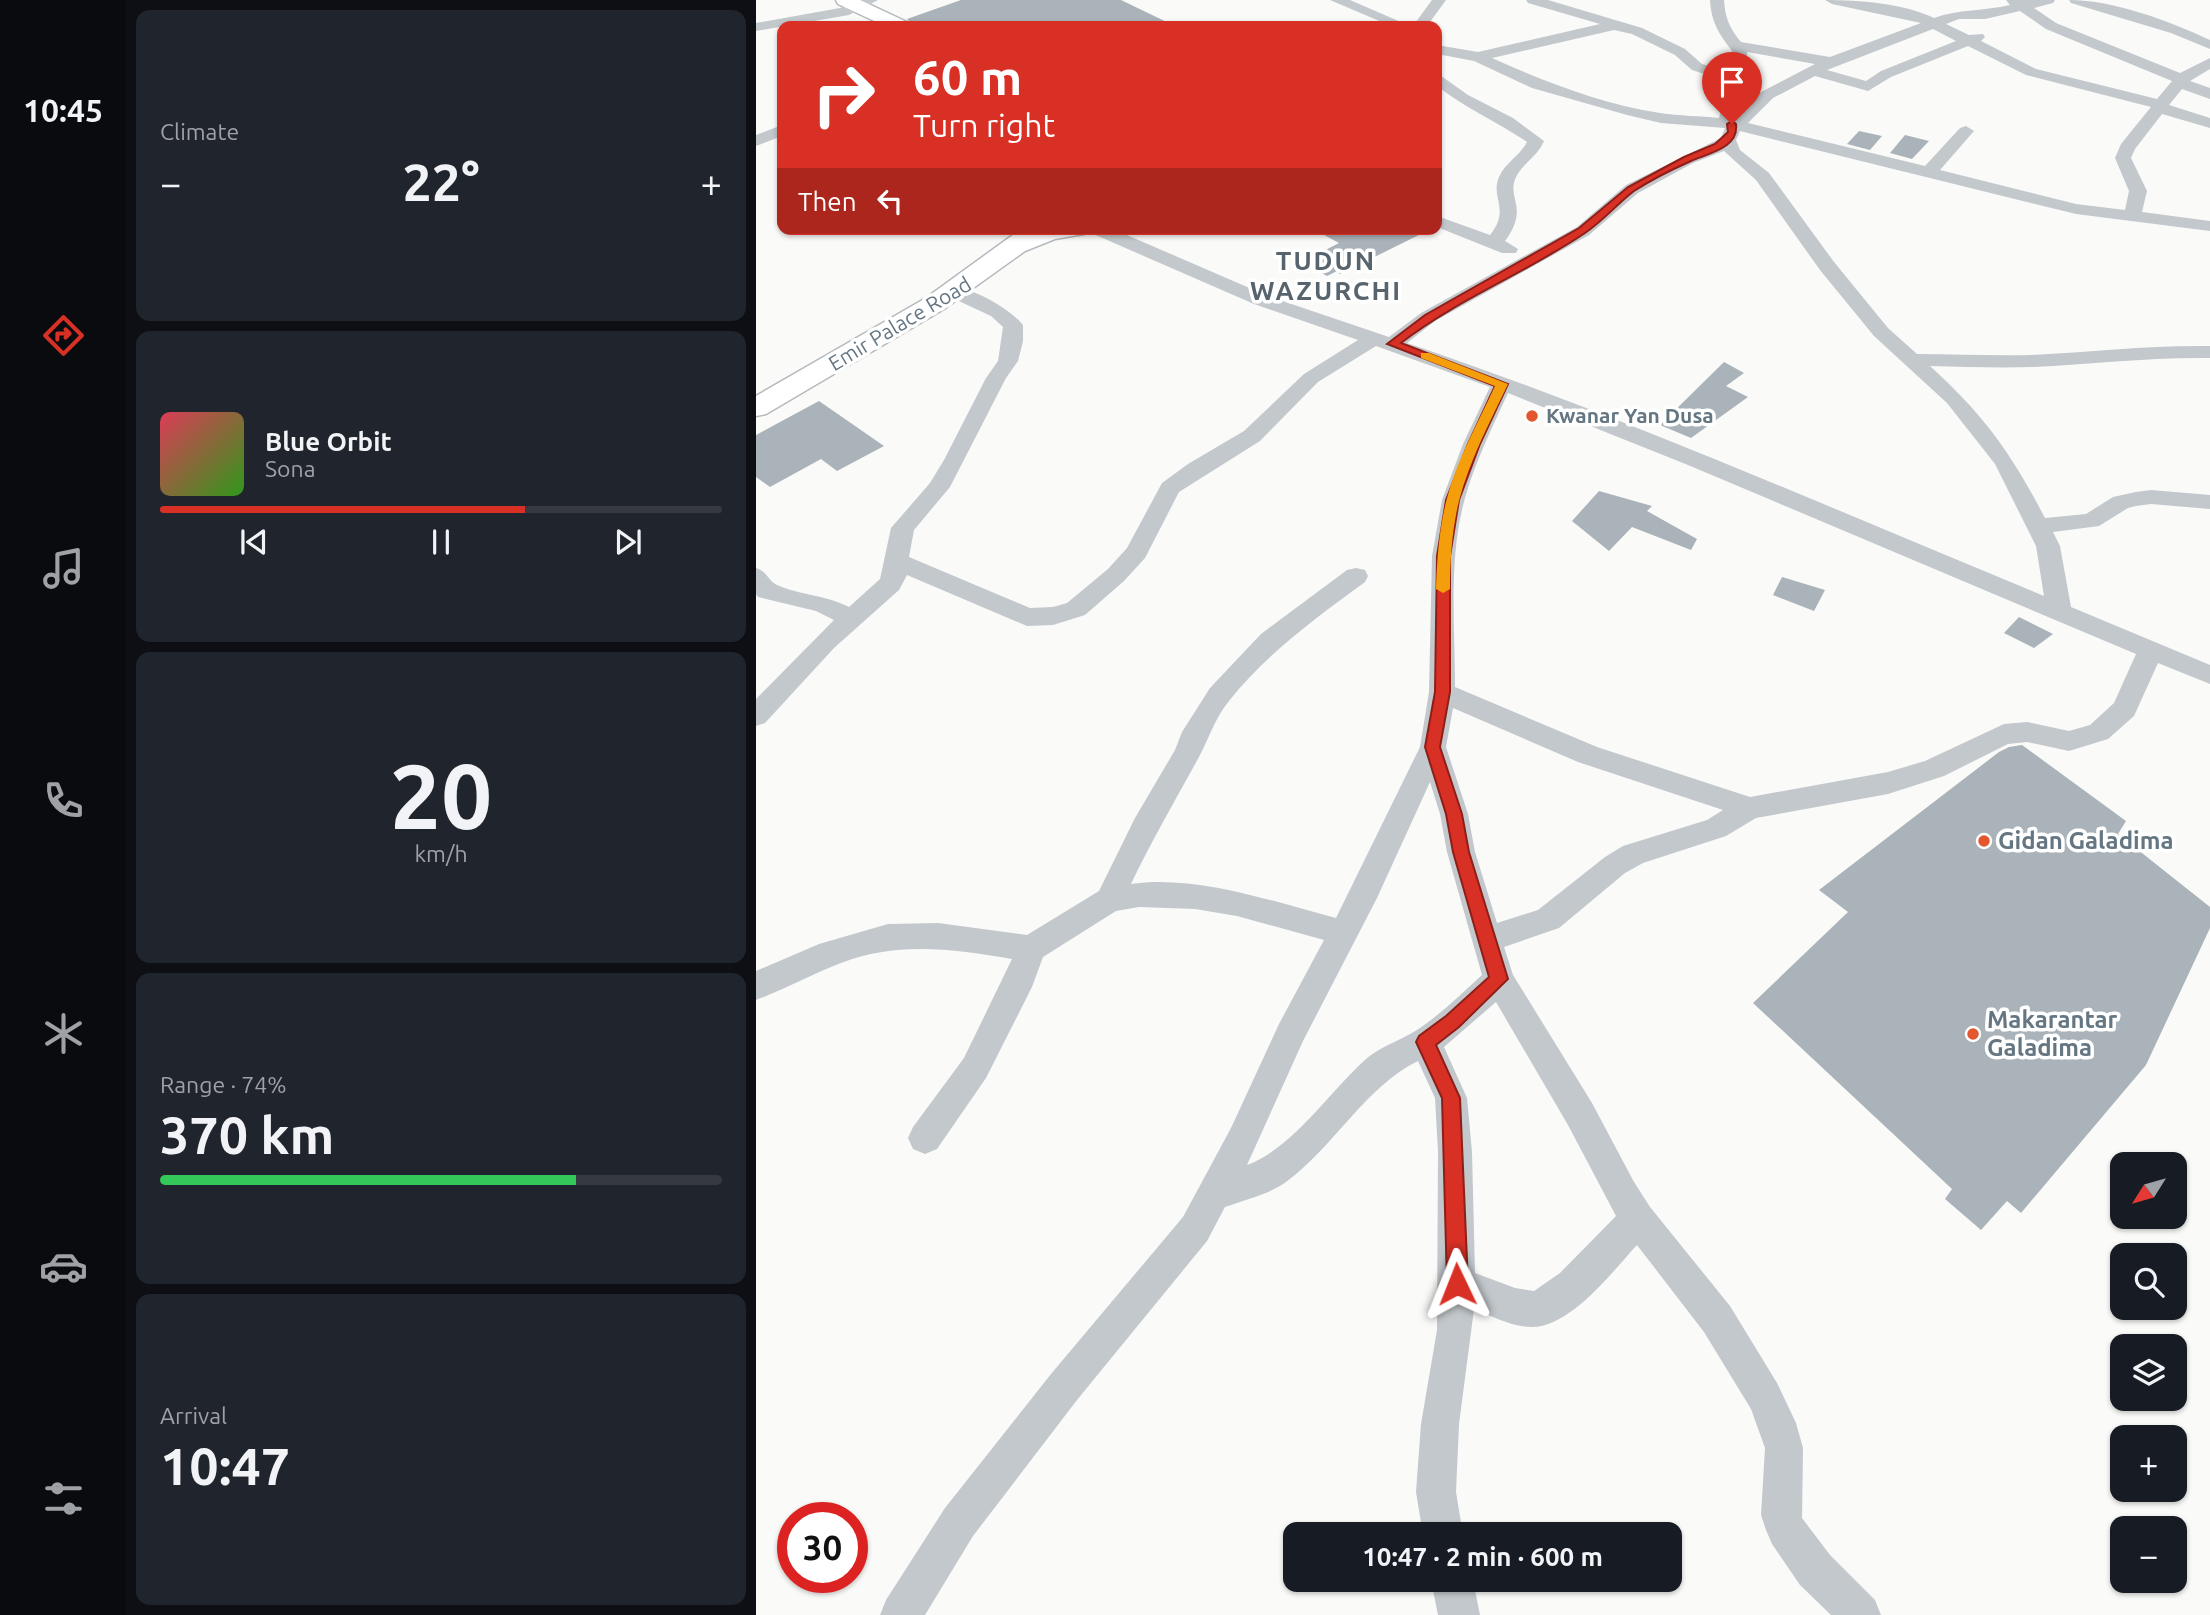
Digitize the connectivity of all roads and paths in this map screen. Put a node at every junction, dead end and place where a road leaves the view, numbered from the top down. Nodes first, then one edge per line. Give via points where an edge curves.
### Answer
1 (1337, 0) edge
2 (1439, 0) edge
3 (1533, 0) edge
4 (1717, 0) edge
5 (1832, 0) edge
6 (2048, 0) edge
7 (2076, 0) edge
8 (1855, 2) edge
9 (844, 3) edge
10 (2018, 3) edge
11 (1579, 6) edge
12 (1985, 15) junction
13 (790, 21) edge
14 (868, 21) edge
15 (888, 21) edge
16 (1390, 21) edge
17 (1424, 21) edge
18 (1933, 22) junction
19 (777, 23) edge
20 (1620, 25) junction
21 (756, 27) edge
22 (1969, 41) junction
23 (2210, 45) edge
24 (1736, 46) junction
25 (1442, 51) edge
26 (1478, 57) junction
27 (1831, 62) junction
28 (2210, 63) edge
29 (1813, 71) junction
30 (1737, 79) junction
31 (2180, 81) junction
32 (1442, 82) edge
33 (2210, 94) edge
34 (2161, 106) junction
35 (2210, 123) edge
36 (1733, 130) junction
37 (1966, 131) dead end
38 (777, 132) edge
39 (756, 141) edge
40 (1928, 173) junction
41 (2132, 217) junction
42 (1442, 223) edge
43 (2210, 226) edge
44 (1023, 235) edge
45 (1110, 235) edge
46 (1494, 243) junction
47 (1531, 258) junction
48 (955, 292) junction
49 (1384, 341) junction
50 (2210, 352) edge
51 (1911, 360) junction
52 (1502, 384) junction
53 (756, 388) edge
54 (756, 408) edge
55 (2210, 502) edge
56 (2039, 526) junction
57 (897, 561) junction
58 (756, 576) edge
59 (1356, 576) dead end
60 (2059, 611) junction
61 (851, 619) junction
62 (2151, 650) junction
63 (2210, 675) edge
64 (1442, 692) junction
65 (756, 716) edge
66 (1433, 747) junction
67 (1749, 807) junction
68 (1110, 900) junction
69 (1343, 933) junction
70 (1486, 940) junction
71 (1031, 949) junction
72 (1499, 979) junction
73 (756, 986) edge
74 (1426, 1042) junction
75 (925, 1138) dead end
76 (1215, 1194) junction
77 (1638, 1219) junction
78 (1457, 1284) junction
79 (1441, 1522) edge
80 (1454, 1592) edge
81 (901, 1615) edge
82 (1459, 1615) edge
83 (1860, 1615) edge

1 - 16 street
2 - 17 street
3 - 11 street
4 - 24 street via 1724,31
5 - 8 street
6 - 10 street
7 - 23 street
8 - 18 street
9 - 13 street
9 - 14 main road
9 - 15 main road
10 - 12 street
10 - 31 street via 2052,26
11 - 20 street
12 - 18 street via 1964,14
12 - 22 street via 1991,22 1990,31
18 - 22 street
18 - 27 street
19 - 21 street
20 - 26 street
20 - 30 street via 1669,46 1698,67
22 - 29 street via 1886,74 1868,86
22 - 34 street via 2040,75
24 - 27 street
24 - 30 street via 1740,57
25 - 26 street
26 - 36 street via 1522,79 1625,110
27 - 29 street
28 - 31 street
29 - 36 street via 1767,95
30 - 36 street via 1727,117
31 - 33 street
31 - 34 street
32 - 46 street via 1536,141 1508,176 1510,222
34 - 35 street
34 - 41 street via 2123,158 2137,191
36 - 40 street
36 - 47 street via 1708,152 1632,189 1583,231
36 - 51 street via 1733,152 1763,177 1827,266 1881,332
37 - 40 street
38 - 39 street
40 - 41 street via 2076,209
41 - 43 street
42 - 46 street
44 - 48 main road, Emir Palace Road
44 - 53 main road, Emir Palace Road
45 - 49 street via 1261,300
46 - 47 street
47 - 49 street
48 - 54 main road, Emir Palace Road
48 - 57 street via 1009,321 1013,325 1012,349 946,477 903,528
49 - 52 street
49 - 57 street via 1311,378 1252,436 1170,488 1137,552 1076,609 1053,617 1027,617
50 - 51 street via 2154,351 2015,361
51 - 56 street via 1974,421 2005,463
52 - 60 street
52 - 64 street via 1453,500 1444,556
55 - 56 street via 2136,499 2121,502 2091,521
56 - 60 street via 2052,560
57 - 61 street via 891,584
58 - 61 street via 767,591 823,604
59 - 68 street via 1270,640 1219,695 1145,826
60 - 62 street
61 - 65 street
62 - 63 street
62 - 67 street via 2125,709 2085,738 2069,741 2027,732 2004,734 1934,769 1888,783
64 - 66 street
64 - 67 street via 1580,751
66 - 69 street
66 - 70 street
67 - 70 street via 1716,828 1633,854 1548,919
68 - 69 street via 1139,895 1195,897
68 - 71 street
69 - 76 street
70 - 72 street
71 - 73 street via 932,936 889,937 826,955
71 - 75 street via 975,1068
72 - 74 street
72 - 77 street
74 - 76 street via 1378,1069 1271,1173
74 - 78 street via 1451,1098
76 - 81 street via 1195,1229 959,1522
77 - 78 street via 1576,1284 1542,1308 1511,1304
77 - 83 street via 1717,1319 1777,1423 1784,1448 1781,1515 1786,1530 1815,1570
78 - 79 street via 1437,1465
80 - 82 street

